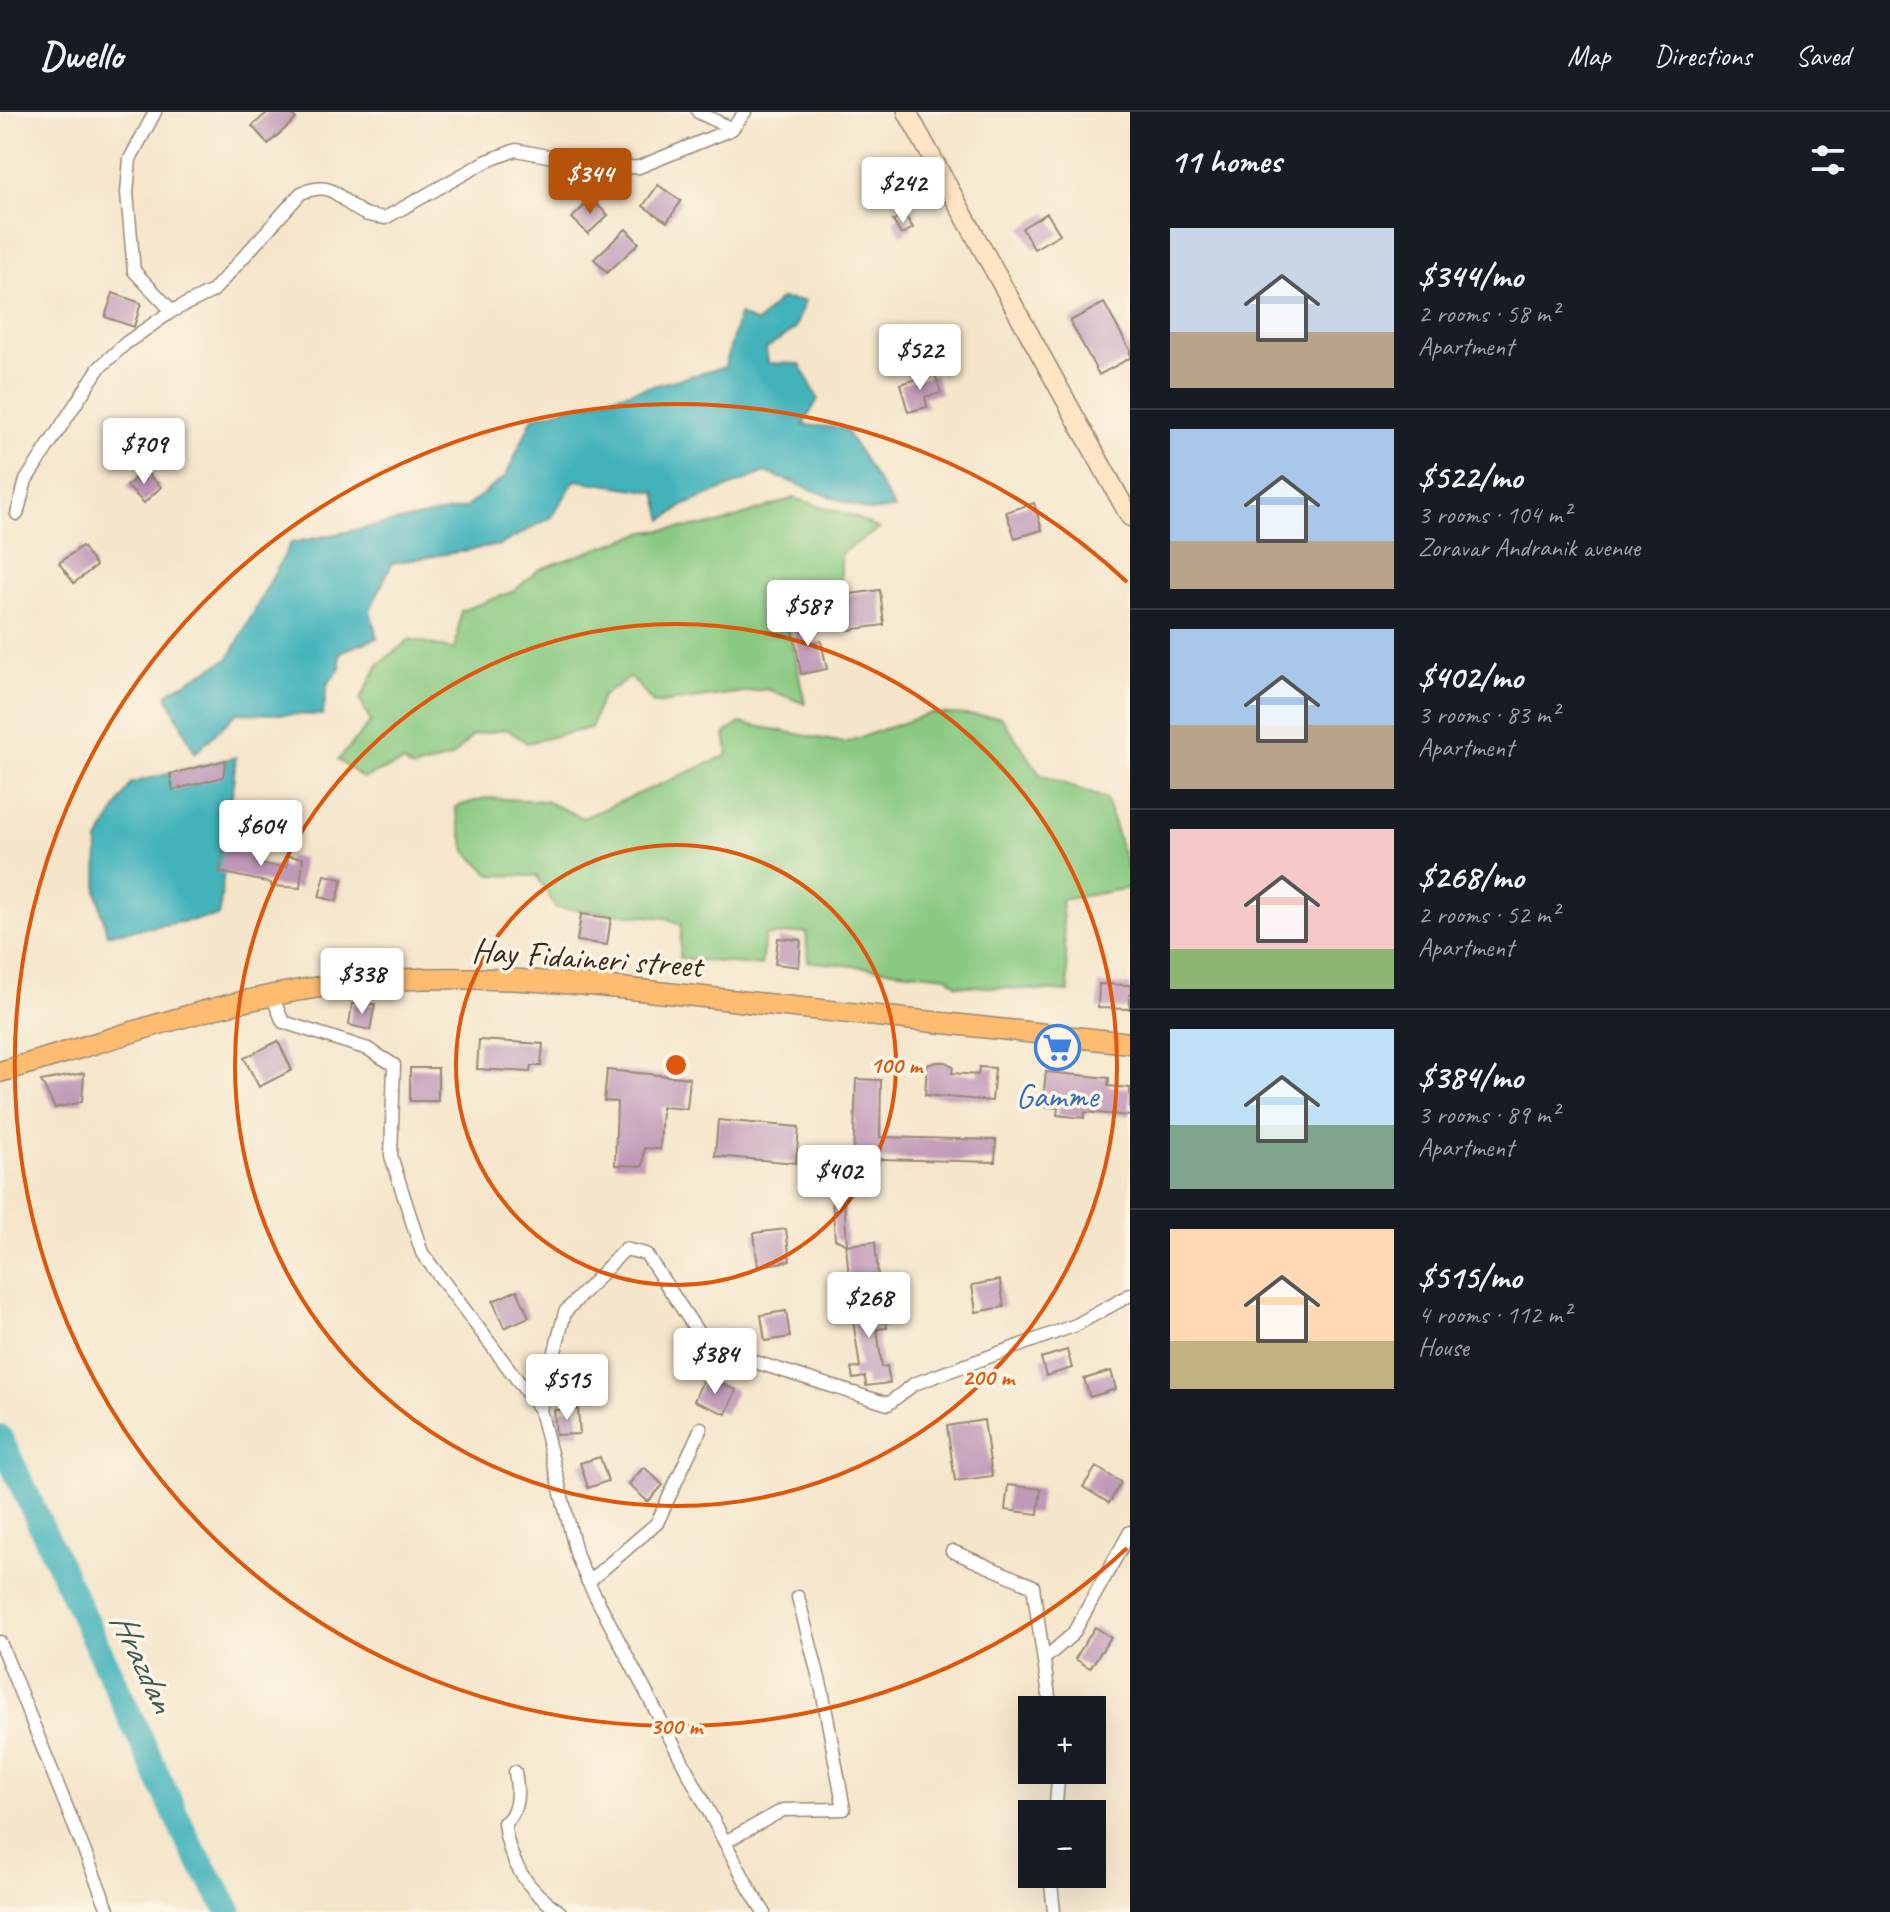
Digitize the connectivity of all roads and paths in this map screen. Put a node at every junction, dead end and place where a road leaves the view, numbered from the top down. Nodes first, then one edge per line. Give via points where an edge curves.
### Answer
1 (155, 112) edge
2 (698, 112) edge
3 (745, 112) edge
4 (907, 112) edge
5 (732, 129) junction
6 (172, 311) junction
7 (17, 514) dead end
8 (1130, 517) edge
9 (272, 996) junction
10 (1130, 1043) edge
11 (8, 1070) edge
12 (1130, 1295) edge
13 (540, 1410) junction
14 (701, 1428) dead end
15 (1130, 1532) edge
16 (952, 1551) dead end
17 (588, 1582) junction
18 (798, 1597) dead end
19 (0, 1642) edge
20 (1044, 1659) junction
21 (1049, 1696) edge
22 (515, 1772) dead end
23 (725, 1842) junction
24 (1051, 1888) edge
25 (757, 1909) edge
26 (109, 1912) edge
27 (560, 1912) edge
28 (1054, 1912) edge

1 - 6 street via 130,159 127,193 134,271
2 - 5 street
3 - 5 street
4 - 8 main road
5 - 6 street via 639,167 611,168 516,150 385,218 366,214 318,187 301,193 213,291
6 - 7 street via 99,368 26,480
9 - 10 main road, Hay Fidaineri street via 418,978 559,981
9 - 11 main road, Hay Fidaineri street via 166,1021
9 - 13 street via 283,1022 368,1049 394,1065 391,1156 422,1253
12 - 13 street via 1076,1325 914,1384 888,1404 752,1361 701,1337 646,1254 625,1249 565,1312
13 - 17 street
14 - 17 street via 657,1523
15 - 20 street via 1073,1634
16 - 20 street via 1033,1586
17 - 23 street
18 - 23 street via 844,1809 783,1810
19 - 26 street
20 - 21 street
22 - 27 street via 516,1804 504,1823 513,1863 527,1885
23 - 25 street
24 - 28 street

